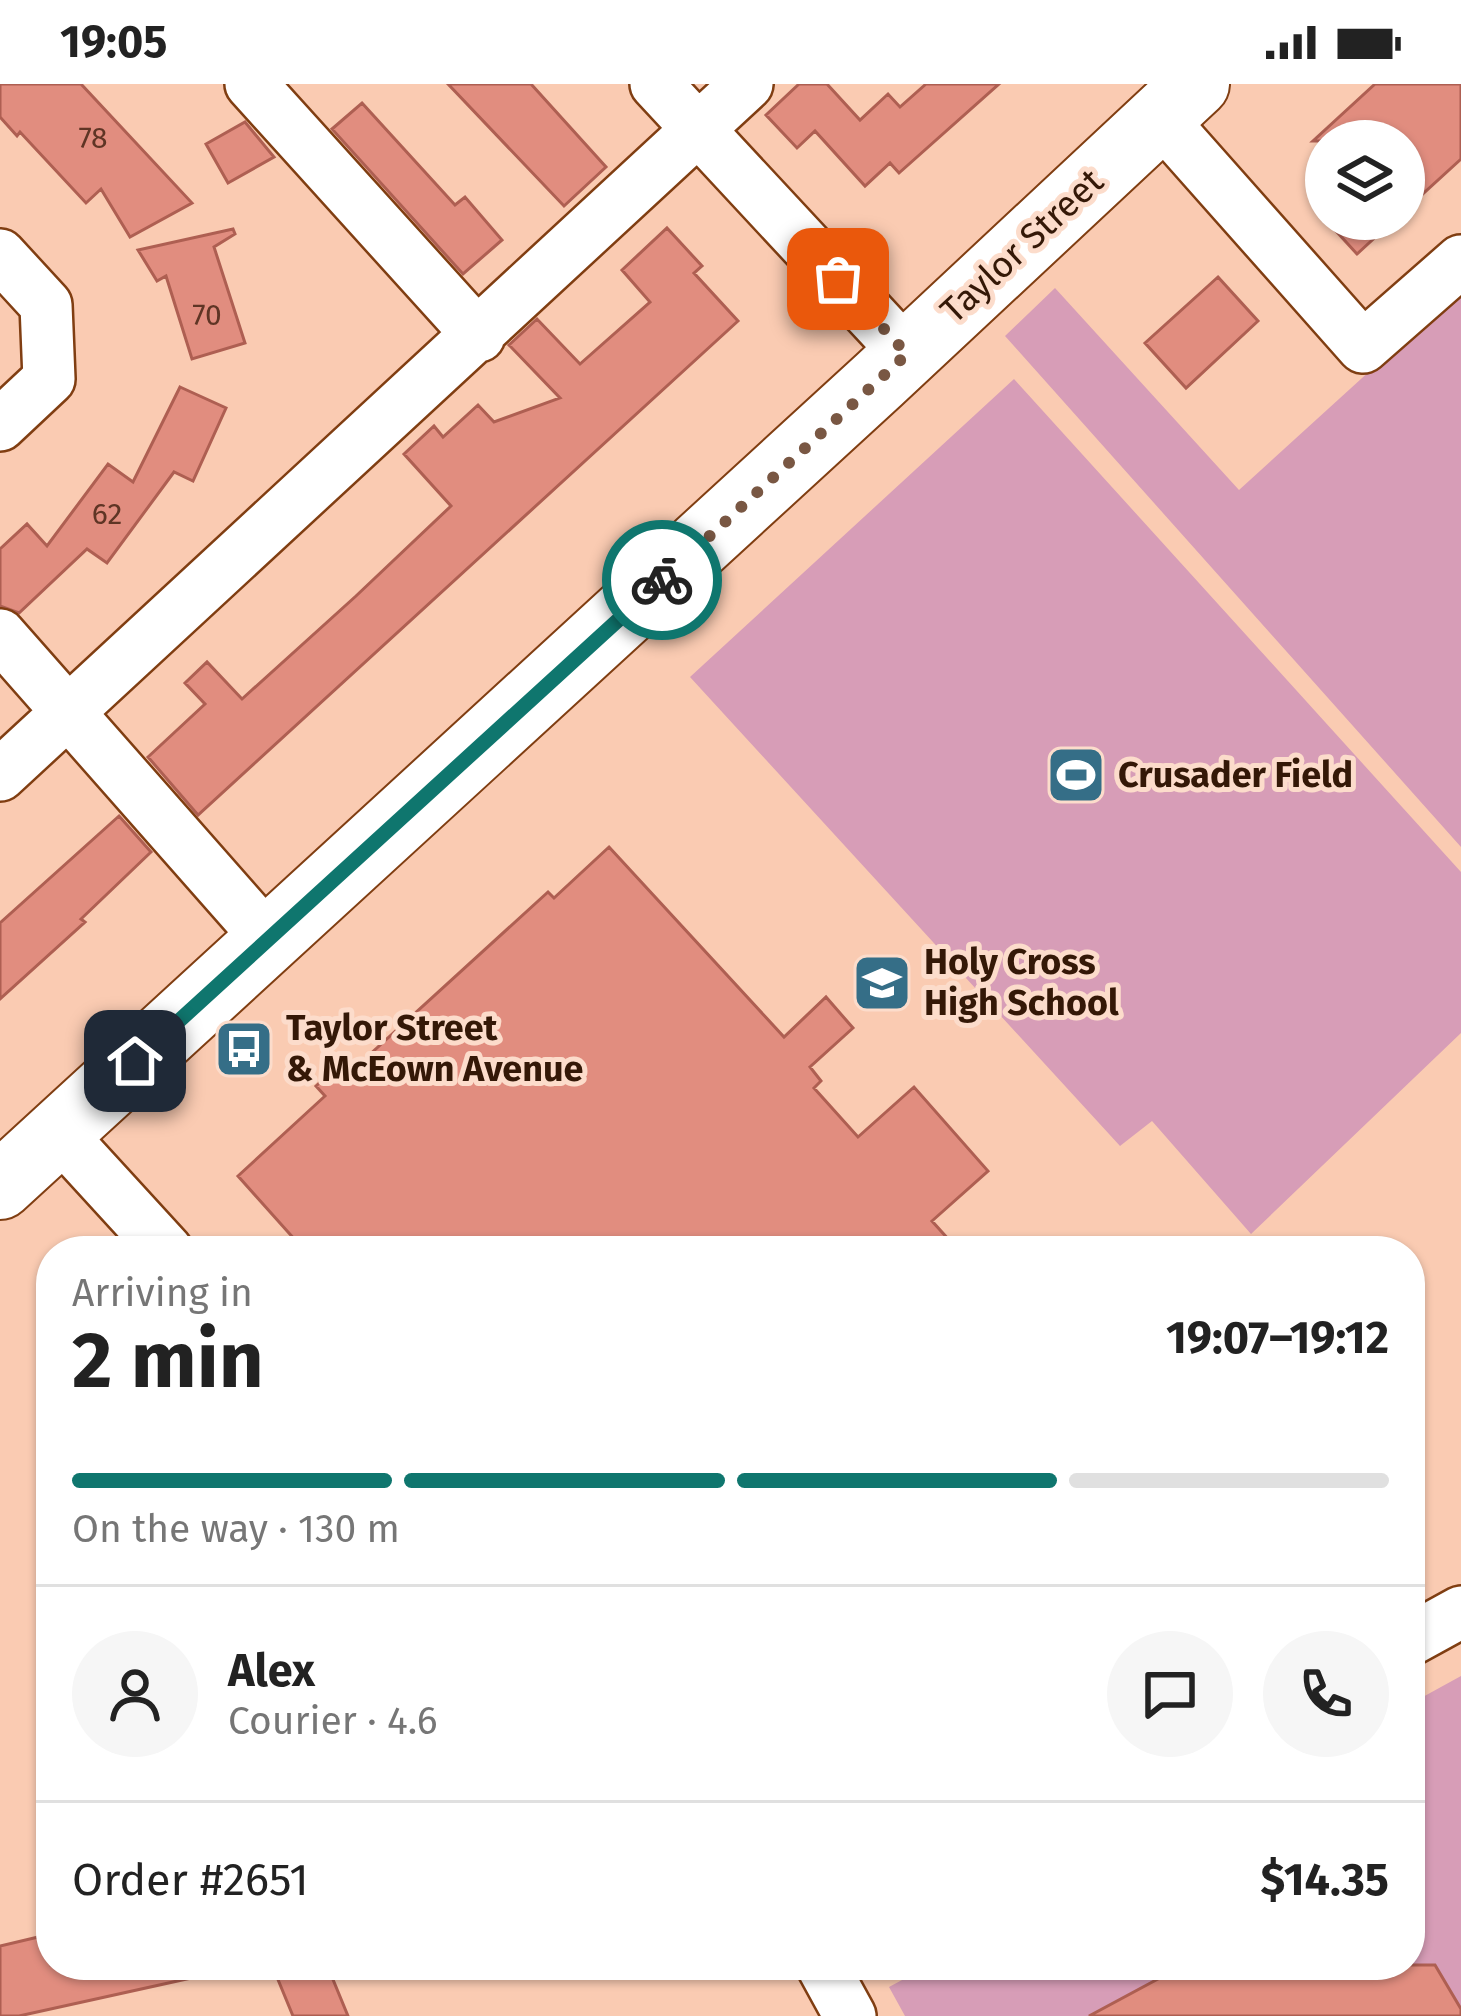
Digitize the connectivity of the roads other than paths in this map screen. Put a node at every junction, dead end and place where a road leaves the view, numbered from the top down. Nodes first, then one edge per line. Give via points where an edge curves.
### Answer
1 (251, 84) edge
2 (656, 84) edge
3 (747, 84) edge
4 (1178, 100) edge
5 (698, 129) junction
6 (0, 255) edge
7 (1461, 261) edge
8 (479, 336) junction
9 (907, 354) junction
10 (0, 425) edge
11 (0, 634) edge
12 (70, 712) junction
13 (0, 775) edge
14 (267, 938) junction
15 (59, 1133) junction
16 (0, 1186) edge
17 (153, 1236) edge
18 (1461, 1612) edge
19 (1425, 1632) edge
20 (831, 1980) edge
21 (850, 2016) edge

1 - 8 street
2 - 5 street
3 - 5 street
4 - 7 street via 1363,347
4 - 9 main road, Taylor Street
5 - 8 street
5 - 9 street
6 - 10 street via 46,305 49,379
8 - 12 street
9 - 14 main road, Taylor Street
11 - 12 street
12 - 13 street
12 - 14 street
14 - 15 main road, Taylor Street
15 - 16 main road, Taylor Street
15 - 17 street
18 - 19 street
20 - 21 street

